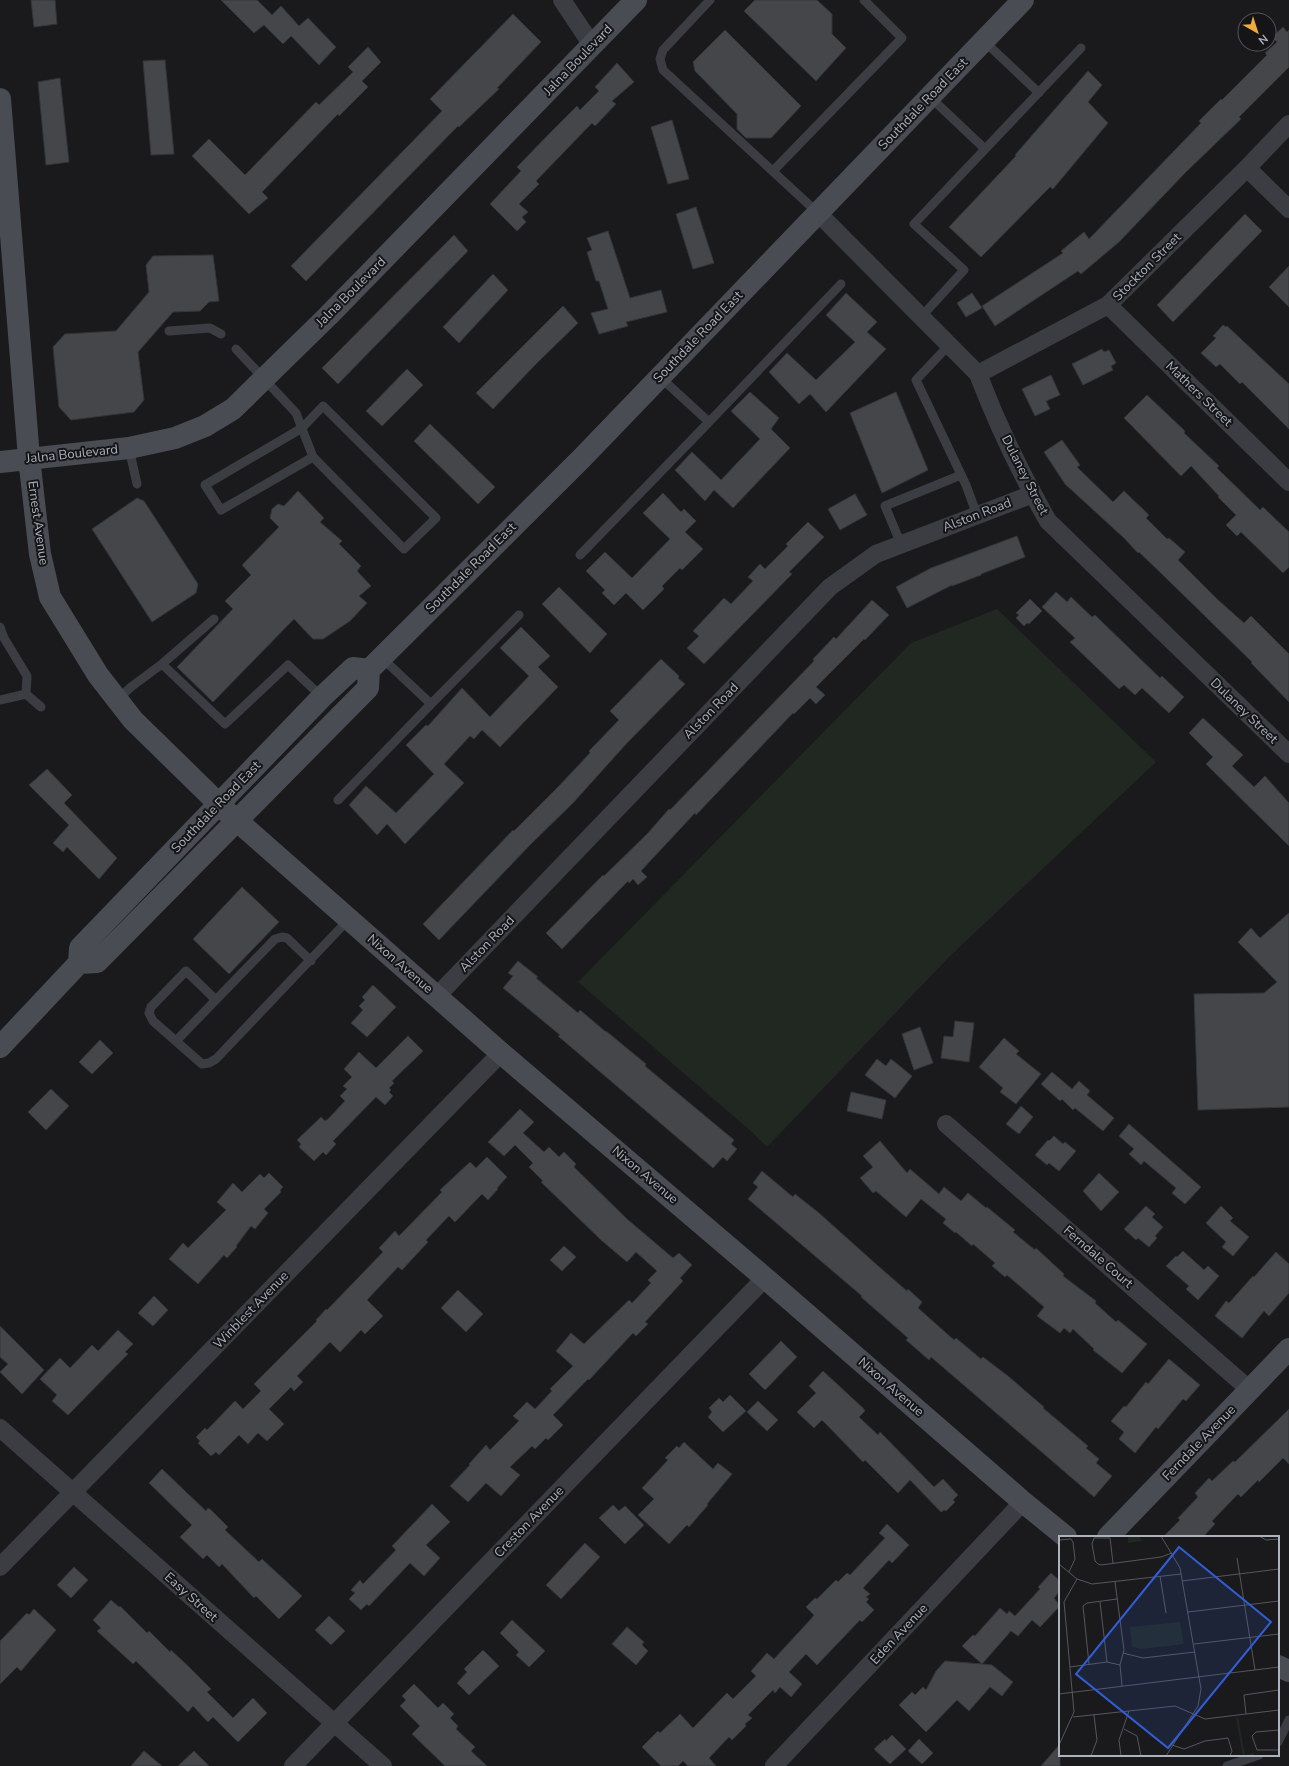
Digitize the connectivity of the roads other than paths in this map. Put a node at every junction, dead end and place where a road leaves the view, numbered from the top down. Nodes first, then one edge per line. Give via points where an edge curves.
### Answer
1 (562, 0) edge
2 (636, 0) edge
3 (710, 0) edge
4 (864, 0) edge
5 (1023, 0) edge
6 (984, 41) junction
7 (592, 45) junction
8 (1081, 48) dead end
9 (1039, 93) junction
10 (930, 97) junction
11 (0, 99) edge
12 (1289, 124) edge
13 (985, 149) junction
14 (1247, 168) junction
15 (773, 171) junction
16 (1289, 209) edge
17 (818, 213) junction
18 (841, 284) dead end
19 (1108, 305) junction
20 (922, 317) junction
21 (169, 331) dead end
22 (221, 334) dead end
23 (949, 345) junction
24 (236, 349) dead end
25 (978, 374) junction
26 (660, 377) junction
27 (264, 379) junction
28 (710, 422) junction
29 (302, 428) junction
30 (129, 448) junction
31 (313, 457) junction
32 (30, 458) junction
33 (0, 462) edge
34 (961, 475) junction
35 (1289, 482) edge
36 (137, 484) dead end
37 (1033, 494) junction
38 (977, 515) junction
39 (901, 544) junction
40 (580, 555) dead end
41 (519, 616) dead end
42 (214, 619) dead end
43 (0, 627) edge
44 (2, 639) edge
45 (375, 663) junction
46 (162, 664) junction
47 (26, 694) junction
48 (322, 697) junction
49 (0, 700) edge
50 (117, 700) junction
51 (431, 704) junction
52 (41, 707) dead end
53 (1289, 754) edge
54 (338, 800) dead end
55 (227, 812) junction
56 (349, 919) junction
57 (311, 961) junction
58 (437, 996) junction
59 (216, 1000) junction
60 (176, 1041) junction
61 (0, 1047) edge
62 (502, 1053) junction
63 (946, 1124) dead end
64 (765, 1278) junction
65 (1289, 1350) edge
66 (1250, 1390) junction
67 (0, 1428) edge
68 (73, 1492) junction
69 (1023, 1502) junction
70 (1065, 1536) edge
71 (1109, 1536) edge
72 (0, 1567) edge
73 (1279, 1666) edge
74 (1289, 1670) edge
75 (1289, 1720) edge
76 (334, 1724) junction
77 (1279, 1740) edge
78 (1256, 1756) edge
79 (293, 1766) edge
80 (383, 1766) edge
81 (774, 1766) edge
82 (1228, 1766) edge

1 - 7 street
2 - 7 street, Jalna Boulevard
3 - 15 lane via 662,50 660,59 663,70
4 - 15 lane via 902,38
5 - 6 street, Southdale Road East
6 - 9 lane
6 - 10 street, Southdale Road East
7 - 27 street, Jalna Boulevard
8 - 9 lane
9 - 13 lane
10 - 13 lane
10 - 17 street, Southdale Road East
11 - 32 street, Ernest Avenue
12 - 14 street, Stockton Street
13 - 20 lane via 914,224 964,270
14 - 16 street
14 - 19 street, Stockton Street
15 - 17 lane
17 - 20 street, Dulaney Street
17 - 26 street, Southdale Road East
18 - 28 lane
19 - 25 street, Stockton Street
19 - 35 street, Mathers Street
20 - 23 street, Dulaney Street
21 - 22 lane via 210,328
23 - 25 street, Dulaney Street
23 - 34 lane via 916,380
24 - 27 lane
25 - 37 street, Dulaney Street
26 - 28 lane
26 - 45 street, Southdale Road East
27 - 29 lane via 296,413
27 - 30 street, Jalna Boulevard via 233,409 205,426 175,438
28 - 40 lane
29 - 31 lane
29 - 31 lane via 205,485 221,510
29 - 31 lane via 323,406 436,518 404,549
30 - 32 street, Jalna Boulevard
30 - 36 lane
32 - 33 street, Jalna Boulevard
32 - 50 street, Ernest Avenue via 40,554 50,597 98,675
34 - 38 lane
34 - 39 lane via 885,506
37 - 38 street, Alston Road
37 - 53 street, Dulaney Street via 1048,521
38 - 39 street, Alston Road
39 - 58 street, Alston Road via 876,554 830,587
41 - 51 lane
42 - 46 lane
43 - 44 lane
44 - 47 lane via 27,676
45 - 48 street, Southdale Road East via 353,668
45 - 51 lane
45 - 55 street, Southdale Road East via 368,688
46 - 48 lane via 225,724 288,664
46 - 50 lane
47 - 49 lane
47 - 52 lane
48 - 55 street, Southdale Road East
50 - 55 street, Ernest Avenue via 133,720
51 - 54 lane
55 - 56 street, Nixon Avenue
55 - 61 street, Southdale Road East via 80,948 79,963
56 - 57 lane
56 - 58 street, Nixon Avenue
57 - 59 lane via 287,938 275,939
57 - 60 lane via 216,1059 202,1064
58 - 62 street, Nixon Avenue
59 - 60 lane
59 - 60 lane via 186,971 151,1007 149,1014 153,1021
62 - 64 street, Nixon Avenue
62 - 68 street, Winblest Avenue
63 - 66 street, Ferndale Court
64 - 69 street, Nixon Avenue
64 - 76 street, Creston Avenue
65 - 66 street, Ferndale Avenue
66 - 71 street, Ferndale Avenue
67 - 68 street, Easy Street
68 - 72 street, Winblest Avenue
68 - 76 street, Easy Street
69 - 70 street, Nixon Avenue
69 - 81 street, Eden Avenue
73 - 74 street
75 - 77 lane
76 - 79 street, Creston Avenue
76 - 80 street, Easy Street
78 - 82 lane

